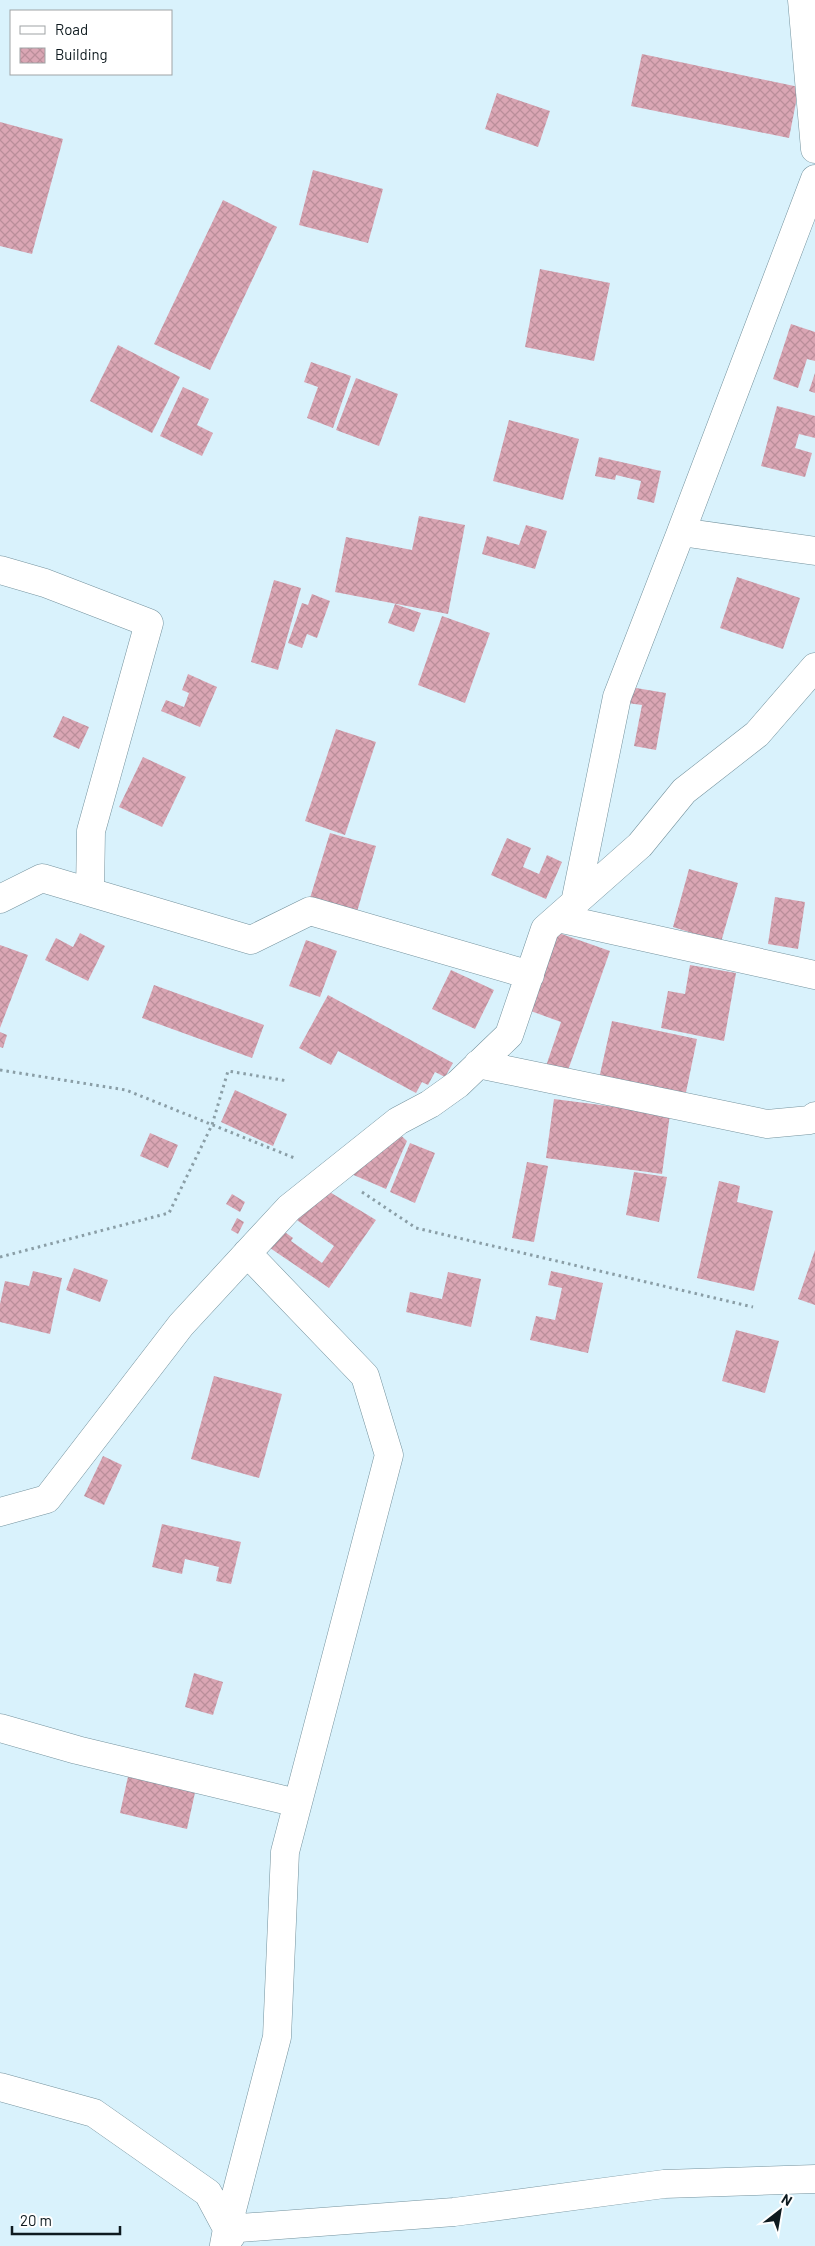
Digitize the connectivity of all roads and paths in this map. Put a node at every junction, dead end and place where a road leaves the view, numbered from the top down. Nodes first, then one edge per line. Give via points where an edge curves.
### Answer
1 (802, 0) edge
2 (815, 149) edge
3 (815, 179) edge
4 (681, 532) junction
5 (815, 551) edge
6 (0, 570) edge
7 (815, 667) edge
8 (90, 892) junction
9 (0, 899) edge
10 (567, 910) junction
11 (815, 975) edge
12 (530, 976) junction
13 (478, 1064) junction
14 (0, 1070) edge
15 (288, 1081) dead end
16 (815, 1116) edge
17 (212, 1125) junction
18 (334, 1173) junction
19 (247, 1253) junction
20 (0, 1257) edge
21 (753, 1307) dead end
22 (0, 1512) edge
23 (0, 1728) edge
24 (298, 1803) junction
25 (0, 2086) edge
26 (815, 2179) edge
27 (229, 2240) edge

1 - 2 street
3 - 4 street
4 - 5 street
4 - 10 street via 617,697
6 - 8 street via 45,582 149,623 91,831
7 - 10 street via 757,734 684,791 640,844
8 - 9 street via 42,878
8 - 12 street via 251,940 310,911
10 - 11 street
10 - 12 street via 545,929
12 - 13 street via 509,1035
13 - 16 street via 768,1124 810,1120
13 - 18 street via 458,1084 398,1121
14 - 17 path via 126,1090
15 - 17 path via 228,1071
17 - 18 path
17 - 20 path via 169,1213
18 - 19 street via 289,1208
18 - 21 path via 416,1228
19 - 22 street via 181,1325 47,1499
19 - 24 street via 365,1376 388,1455
23 - 24 street via 77,1750
24 - 27 street via 285,1852 277,2037
25 - 27 street via 94,2113 208,2194
26 - 27 street via 664,2184

